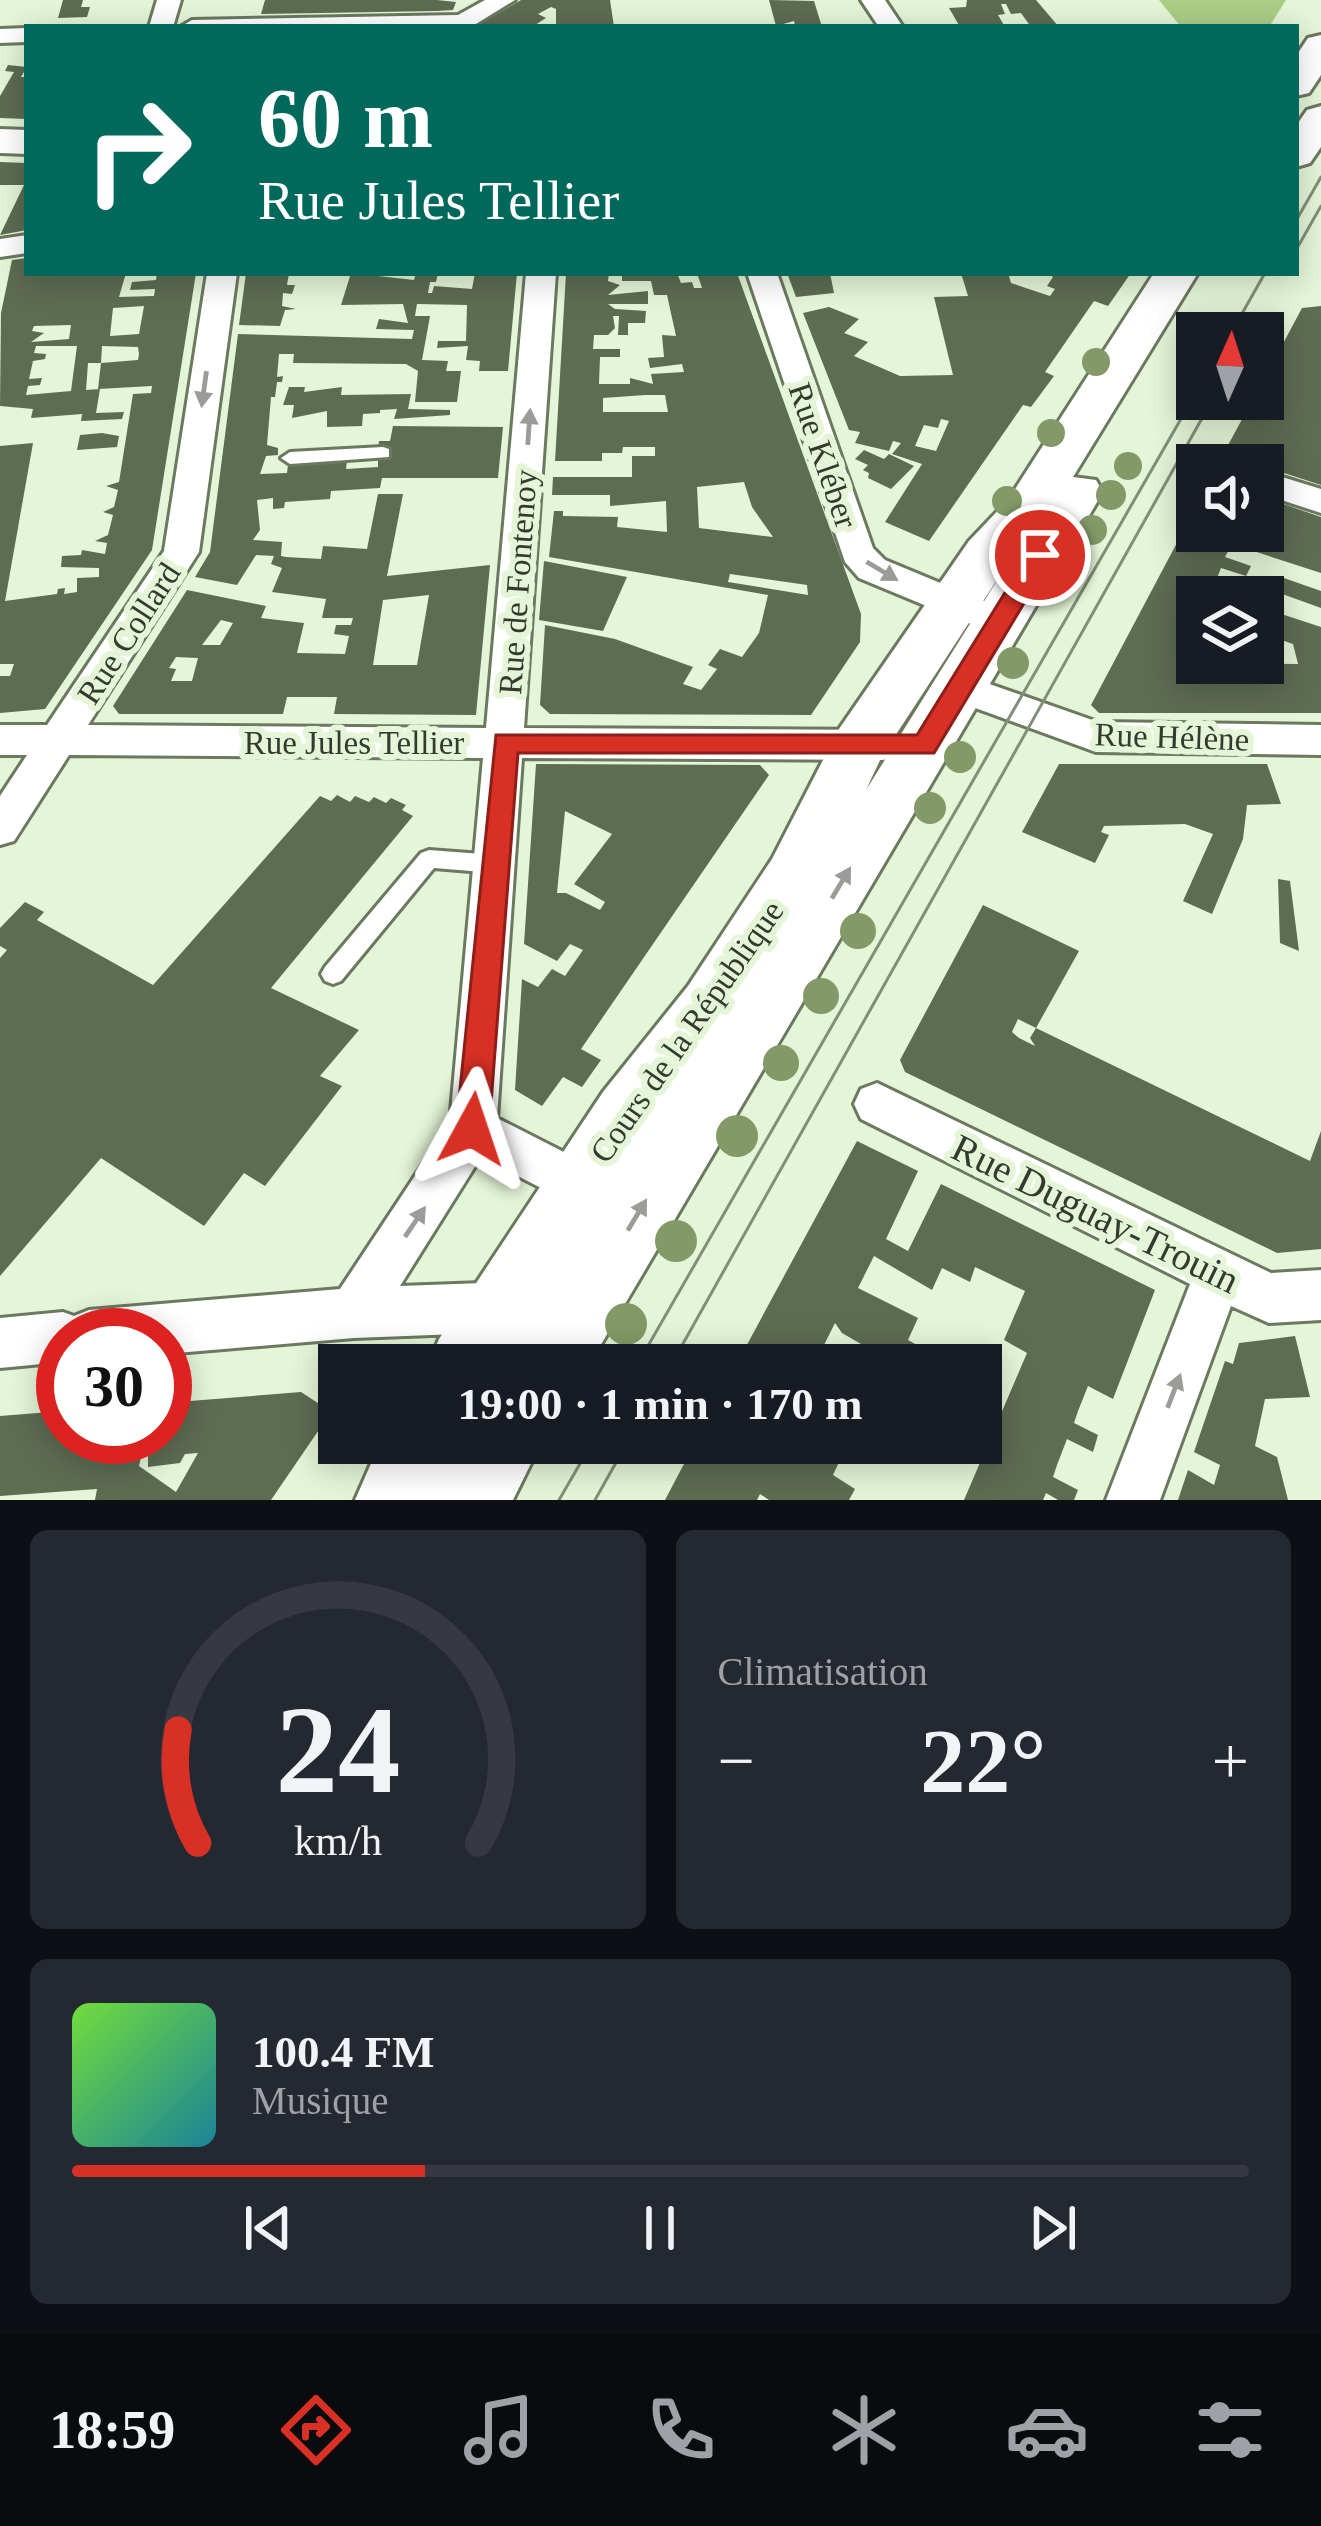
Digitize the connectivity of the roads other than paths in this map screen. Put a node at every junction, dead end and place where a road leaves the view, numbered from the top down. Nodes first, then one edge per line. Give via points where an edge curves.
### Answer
1 (503, 0) edge
2 (458, 24) edge
3 (1321, 46) edge
4 (1299, 80) edge
5 (1321, 118) edge
6 (1299, 151) edge
7 (222, 276) edge
8 (541, 276) edge
9 (763, 276) edge
10 (1174, 276) edge
11 (1212, 276) edge
12 (383, 453) dead end
13 (290, 458) dead end
14 (1284, 489) edge
15 (1321, 501) edge
16 (977, 613) junction
17 (958, 687) junction
18 (0, 740) edge
19 (59, 740) junction
20 (1321, 740) edge
21 (505, 743) junction
22 (859, 745) junction
23 (925, 746) junction
24 (0, 829) edge
25 (495, 864) junction
26 (333, 974) dead end
27 (878, 1104) dead end
28 (472, 1129) junction
29 (580, 1185) junction
30 (1218, 1276) junction
31 (1321, 1294) edge
32 (354, 1313) junction
33 (192, 1326) edge
34 (484, 1335) edge
35 (36, 1339) edge
36 (562, 1340) edge
37 (0, 1342) edge
38 (411, 1464) edge
39 (490, 1464) edge
40 (394, 1500) edge
41 (469, 1500) edge
42 (1132, 1500) edge

1 - 2 street
3 - 4 main road
5 - 6 main road
7 -> 19 street, Rue Collard via 181,553
21 -> 8 street, Rue de Fontenoy
9 -> 16 street, Rue Kléber via 857,553 872,569
10 - 16 main road, Cours de la République via 1026,512 987,554
11 - 16 main road, Cours de la République
12 - 13 lane
14 - 15 street
16 - 17 main road, Cours de la République
16 - 22 main road, Cours de la République
17 - 20 street, Rue Hélène via 1096,737
17 - 23 main road, Cours de la République
18 - 19 street, Rue Jules Tellier
19 - 21 street, Rue Jules Tellier
19 - 24 street, Rue Collard
21 - 22 street, Rue Jules Tellier
21 - 25 street, Rue de Fontenoy
22 - 23 street, Rue Jules Tellier
22 - 29 main road, Cours de la République via 793,877
36 -> 23 main road, Cours de la République
25 - 26 lane via 429,860
25 - 28 street, Rue de Fontenoy
27 - 30 street, Rue Duguay-Trouin
28 - 29 street
32 -> 28 street
29 - 34 main road, Cours de la République
30 - 31 street, Rue Duguay-Trouin via 1269,1298
42 -> 30 street
32 - 33 street
32 - 34 street
34 - 36 street
35 - 37 street
38 - 40 main road
39 - 41 main road

